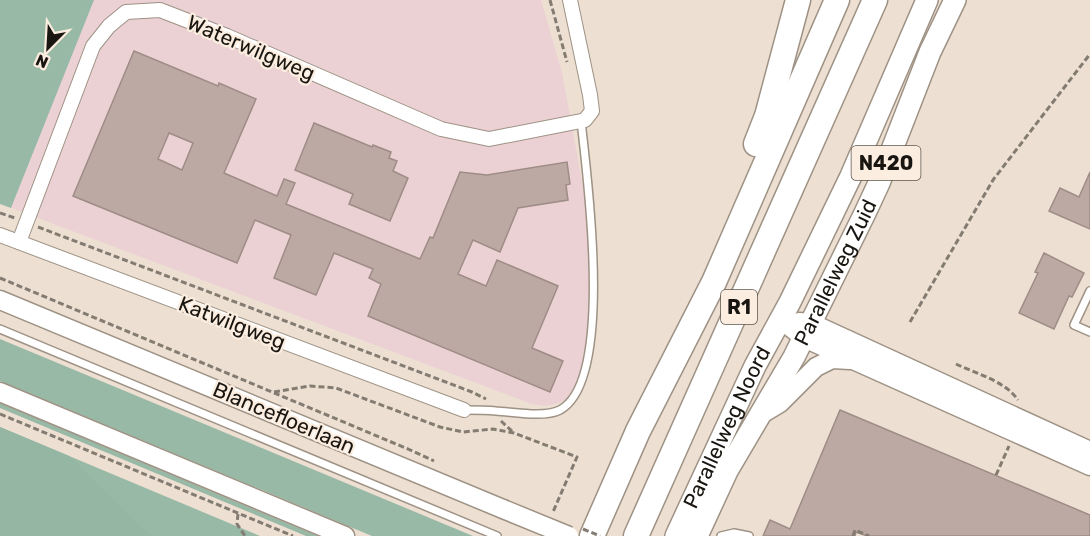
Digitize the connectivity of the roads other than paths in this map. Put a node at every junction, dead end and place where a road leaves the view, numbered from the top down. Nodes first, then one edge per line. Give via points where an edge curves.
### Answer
1 (570, 0) edge
2 (798, 0) edge
3 (837, 0) edge
4 (875, 0) edge
5 (883, 0) edge
6 (927, 0) edge
7 (955, 0) edge
8 (842, 78) junction
9 (583, 120) junction
10 (744, 212) junction
11 (0, 235) edge
12 (19, 242) junction
13 (1090, 291) edge
14 (0, 300) edge
15 (780, 319) junction
16 (0, 329) edge
17 (808, 331) junction
18 (1090, 332) edge
19 (851, 360) junction
20 (0, 392) edge
21 (464, 410) joint
22 (760, 415) junction
23 (1090, 451) edge
24 (1090, 466) edge
25 (345, 536) edge
26 (497, 536) edge
27 (568, 536) edge
28 (592, 536) edge
29 (636, 536) edge
30 (676, 536) edge
31 (697, 536) edge
32 (721, 536) edge
33 (749, 536) edge

1 - 9 street via 592,111
2 - 10 highway via 767,116 752,155
3 - 10 highway, R1
4 - 8 highway, R1
5 - 8 highway
6 - 15 highway, Parallelweg Zuid / N420 via 851,176
7 - 17 highway, Parallelweg Zuid / N420 via 921,74 879,183
8 - 29 highway, R1
9 - 12 street, Waterwilgweg via 489,139 441,129 160,10 126,12 93,46
9 - 21 lane via 592,220 593,294 587,359 580,385 572,400 559,410 532,414
10 - 28 highway, R1
11 - 12 street, Katwilgweg
12 - 21 street, Katwilgweg
13 - 18 lane via 1074,325
14 - 27 main road, Blancefloerlaan, bridge
15 - 17 main road
15 - 30 highway, Parallelweg Noord / N420
16 - 26 lane
17 - 19 main road
17 - 22 highway, Parallelweg Zuid / N420
17 - 23 main road
19 - 22 main road via 832,359 816,366 780,403
19 - 24 main road
20 - 25 main road
22 - 31 highway, Parallelweg Zuid / N420 via 727,471
32 - 33 lane

